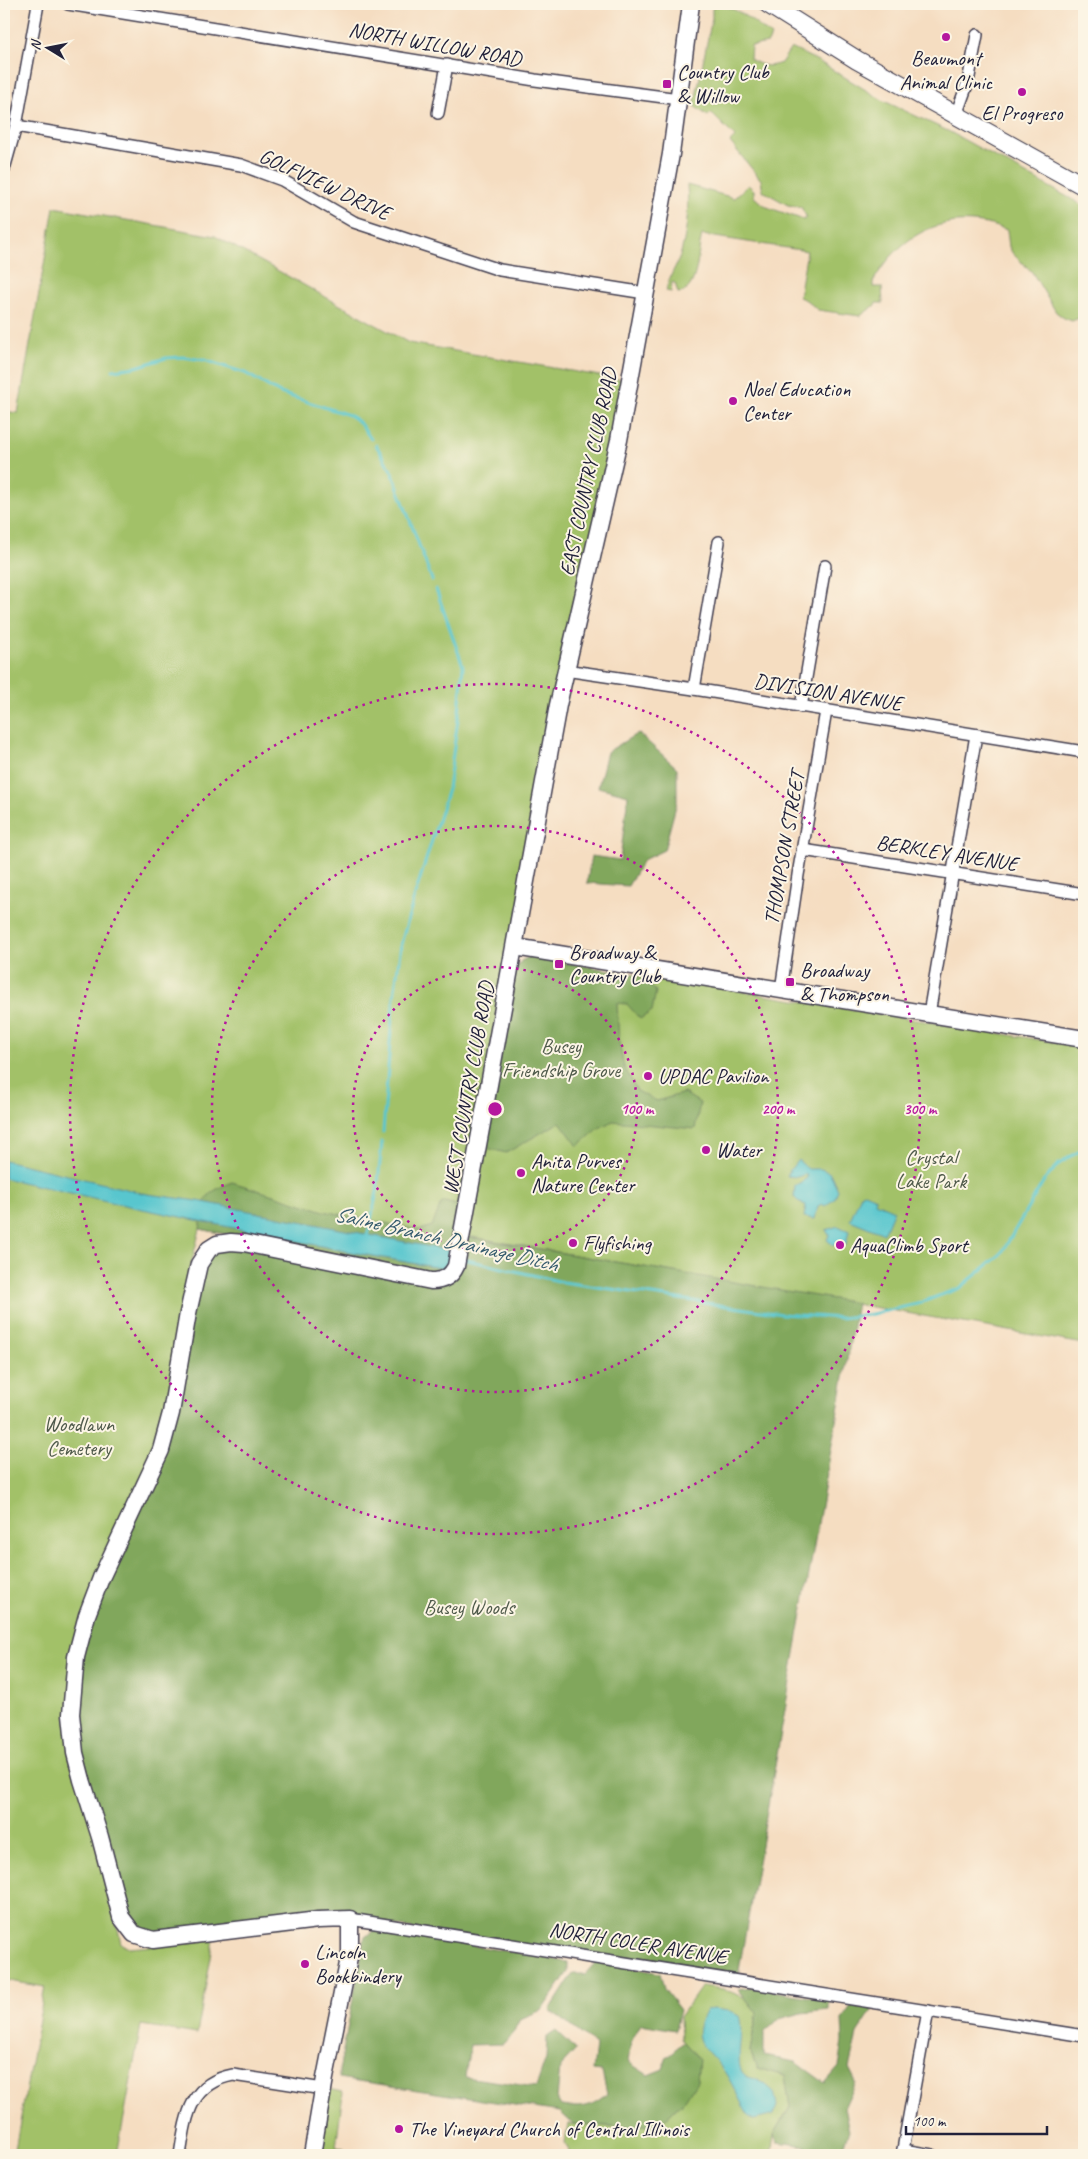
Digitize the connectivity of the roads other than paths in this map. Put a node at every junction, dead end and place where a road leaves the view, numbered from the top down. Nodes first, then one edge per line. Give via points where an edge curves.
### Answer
1 (38, 4) edge
2 (68, 4) edge
3 (691, 4) edge
4 (768, 4) edge
5 (977, 35) dead end
6 (447, 65) junction
7 (679, 99) junction
8 (438, 113) dead end
9 (956, 115) junction
10 (16, 126) junction
11 (4, 169) edge
12 (1084, 186) edge
13 (645, 293) junction
14 (720, 542) dead end
15 (826, 566) dead end
16 (565, 670) junction
17 (694, 689) junction
18 (801, 707) junction
19 (826, 712) junction
20 (976, 735) junction
21 (1084, 752) edge
22 (803, 850) junction
23 (952, 873) junction
24 (1084, 894) edge
25 (515, 947) junction
26 (781, 990) junction
27 (929, 1014) junction
28 (1084, 1039) edge
29 (458, 1257) joint
30 (350, 1919) junction
31 (928, 2011) junction
32 (1084, 2036) edge
33 (323, 2089) junction
34 (902, 2153) edge
35 (180, 2155) edge
36 (312, 2155) edge
37 (932, 2155) edge

1 - 10 street
2 - 6 street, NORTH WILLOW ROAD
3 - 7 street, EAST COUNTRY CLUB ROAD
4 - 9 main road via 857,60
5 - 9 street via 968,82
6 - 7 street, NORTH WILLOW ROAD
6 - 8 street
7 - 13 street, EAST COUNTRY CLUB ROAD
9 - 12 main road
10 - 11 street
10 - 13 street, GOLFVIEW DRIVE via 241,165 282,180 354,222 478,264
13 - 16 street, EAST COUNTRY CLUB ROAD via 606,500
14 - 17 street
15 - 18 street
16 - 17 street, DIVISION AVENUE
16 - 25 street, EAST COUNTRY CLUB ROAD
17 - 18 street, DIVISION AVENUE
18 - 19 street, DIVISION AVENUE
19 - 20 street, DIVISION AVENUE
19 - 22 street, THOMPSON STREET
20 - 21 street, DIVISION AVENUE
20 - 23 street
22 - 23 street, BERKLEY AVENUE
22 - 26 street, THOMPSON STREET
23 - 24 street, BERKLEY AVENUE
23 - 27 street
25 - 26 street
25 - 29 street, WEST COUNTRY CLUB ROAD
26 - 27 street
27 - 28 street
29 - 30 street, NORTH COLER AVENUE via 450,1275 431,1281 231,1242 209,1249 199,1264 179,1377 163,1442 101,1578 76,1657 71,1714 75,1753 116,1902 124,1923 134,1934 153,1940
30 - 31 street, NORTH COLER AVENUE
30 - 33 street via 350,1953
31 - 32 street, NORTH COLER AVENUE
31 - 34 street
33 - 35 street via 233,2075 221,2077 208,2084 194,2100
33 - 36 street
34 - 37 street

